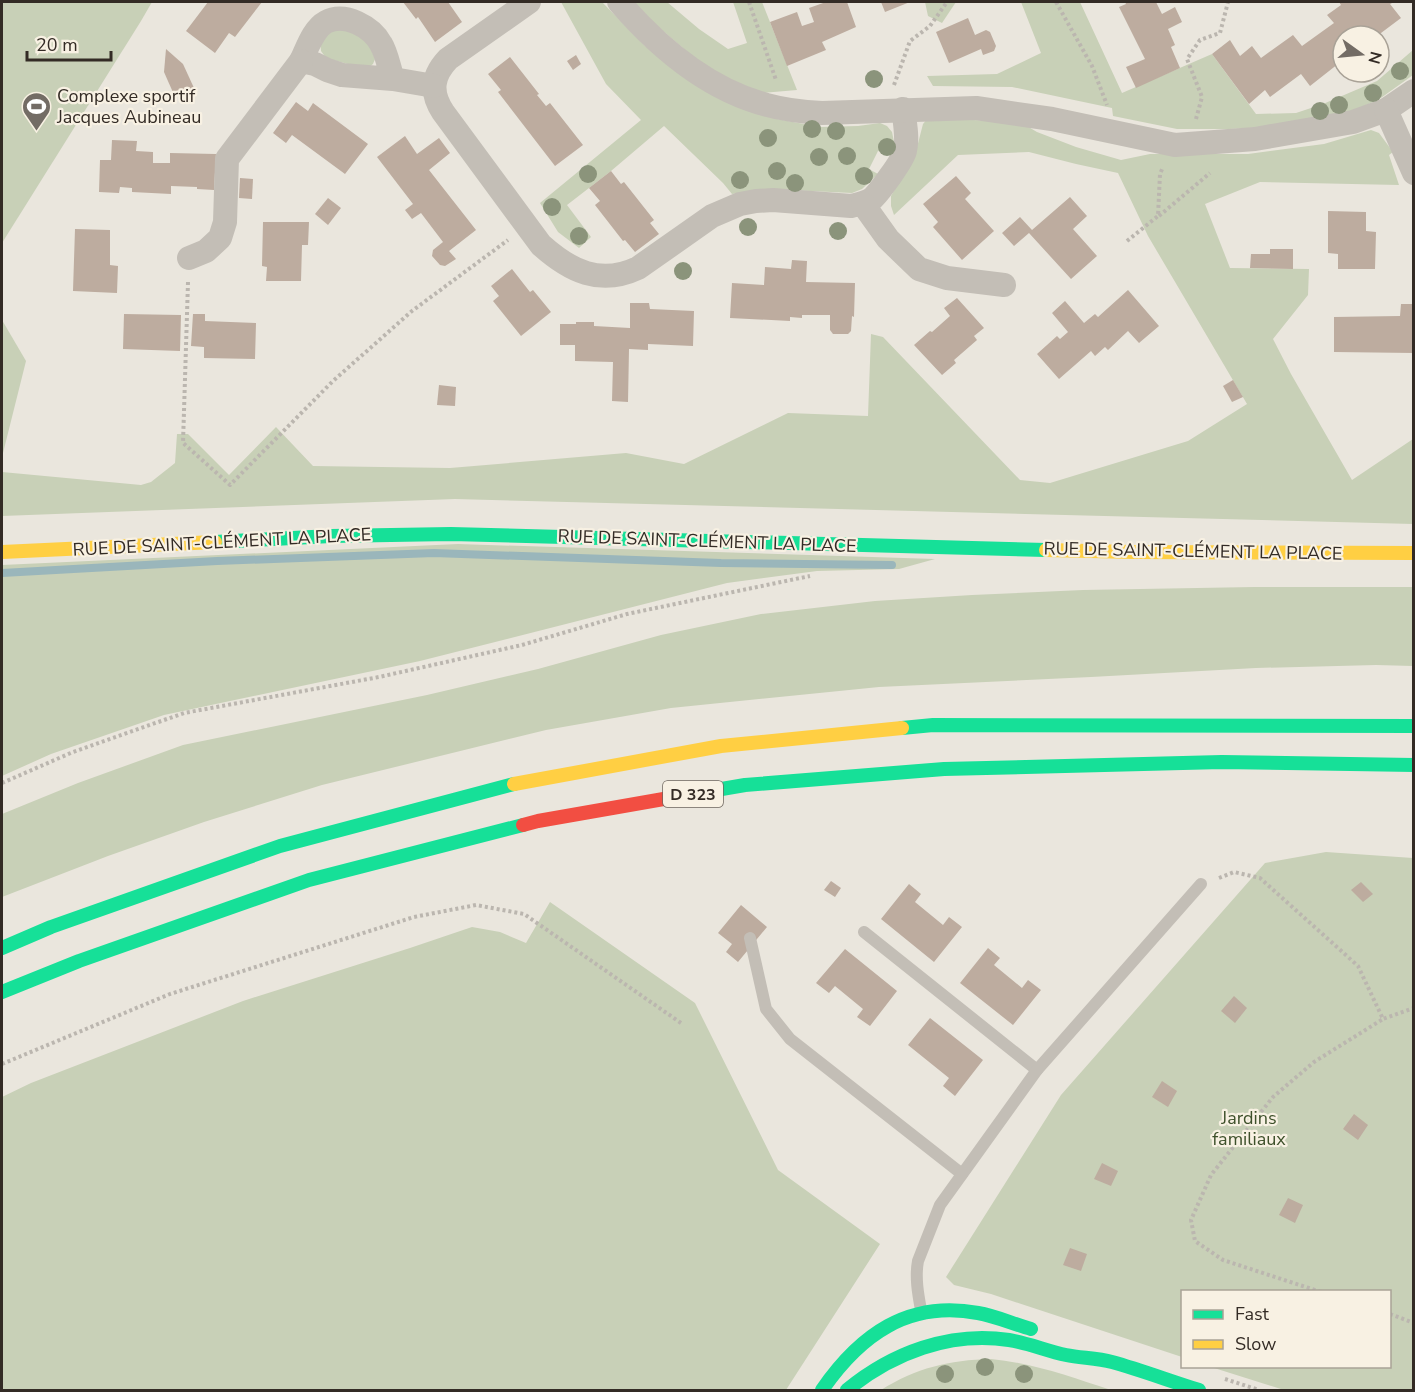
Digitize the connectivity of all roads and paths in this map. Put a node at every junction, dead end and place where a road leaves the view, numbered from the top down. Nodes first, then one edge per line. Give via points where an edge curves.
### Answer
1 (529, 2) edge
2 (619, 2) edge
3 (749, 2) edge
4 (947, 2) edge
5 (1056, 2) edge
6 (1228, 2) edge
7 (301, 61) junction
8 (393, 79) junction
9 (777, 83) dead end
10 (434, 86) junction
11 (1413, 91) edge
12 (898, 100) junction
13 (1107, 105) dead end
14 (1386, 110) junction
15 (1175, 145) junction
16 (1210, 173) dead end
17 (1413, 173) edge
18 (863, 204) junction
19 (1158, 216) junction
20 (516, 234) dead end
21 (1126, 242) dead end
22 (189, 258) joint
23 (1004, 285) dead end
24 (2, 552) edge
25 (1413, 552) edge
26 (811, 576) dead end
27 (1413, 726) edge
28 (1413, 765) edge
29 (2, 783) edge
30 (1201, 884) joint
31 (864, 932) dead end
32 (750, 938) dead end
33 (2, 948) edge
34 (2, 992) edge
35 (1413, 1008) edge
36 (1383, 1019) junction
37 (681, 1023) dead end
38 (2, 1064) edge
39 (1037, 1070) junction
40 (962, 1174) junction
41 (1315, 1290) edge
42 (1391, 1315) edge
43 (1413, 1323) edge
44 (922, 1330) junction
45 (1046, 1333) dead end
46 (1077, 1345) dead end
47 (1107, 1361) junction
48 (822, 1390) edge
49 (847, 1390) edge
50 (1199, 1390) edge

1 - 10 street via 448,59
2 - 12 street via 690,67 719,86 766,105 822,113
3 - 9 path
4 - 12 path via 930,26 910,41
5 - 13 path via 1092,66
6 - 15 path via 1220,33 1200,40 1187,59 1202,97 1196,119
7 - 8 street via 342,75
7 - 8 street via 313,36 326,22 348,20 369,28 376,36
7 - 22 street via 227,159 225,222 220,238 206,251
8 - 10 street
10 - 18 street via 438,105 541,245 583,273 628,273 712,216 740,204 772,200
11 - 14 street
12 - 15 street via 1052,119
12 - 18 street via 907,138 904,154 879,191
14 - 15 street via 1353,122 1266,138
14 - 17 street
15 - 19 path via 1160,174
16 - 19 path
18 - 23 street via 888,239 919,269 947,278
19 - 21 path
20 - 22 path via 412,310 333,381 230,485 183,443
24 - 25 main road, RUE DE SAINT-CLÉMENT LA PLACE via 451,534 1122,552
26 - 29 path via 627,614 522,645 401,672 184,713 73,752
27 - 33 main road, D 323 via 933,725 721,746 509,785 280,846
28 - 34 main road, D 323 via 1222,762 944,769 745,785 538,821 309,880
30 - 36 path via 1234,872 1260,878 1358,966
30 - 39 lane
31 - 39 lane
32 - 40 lane via 766,1008 790,1039
35 - 36 path
36 - 41 path via 1314,1062 1273,1097 1211,1174 1191,1220 1195,1241 1223,1260
37 - 38 path via 525,914 476,905 414,917 170,994
39 - 40 lane
40 - 44 lane via 940,1205 918,1262
42 - 43 path
44 - 45 main road via 939,1311 976,1313
44 - 47 main road via 950,1340 1001,1339
44 - 48 main road via 902,1320 883,1329 850,1354
44 - 49 main road via 898,1357
46 - 47 main road
47 - 50 main road

